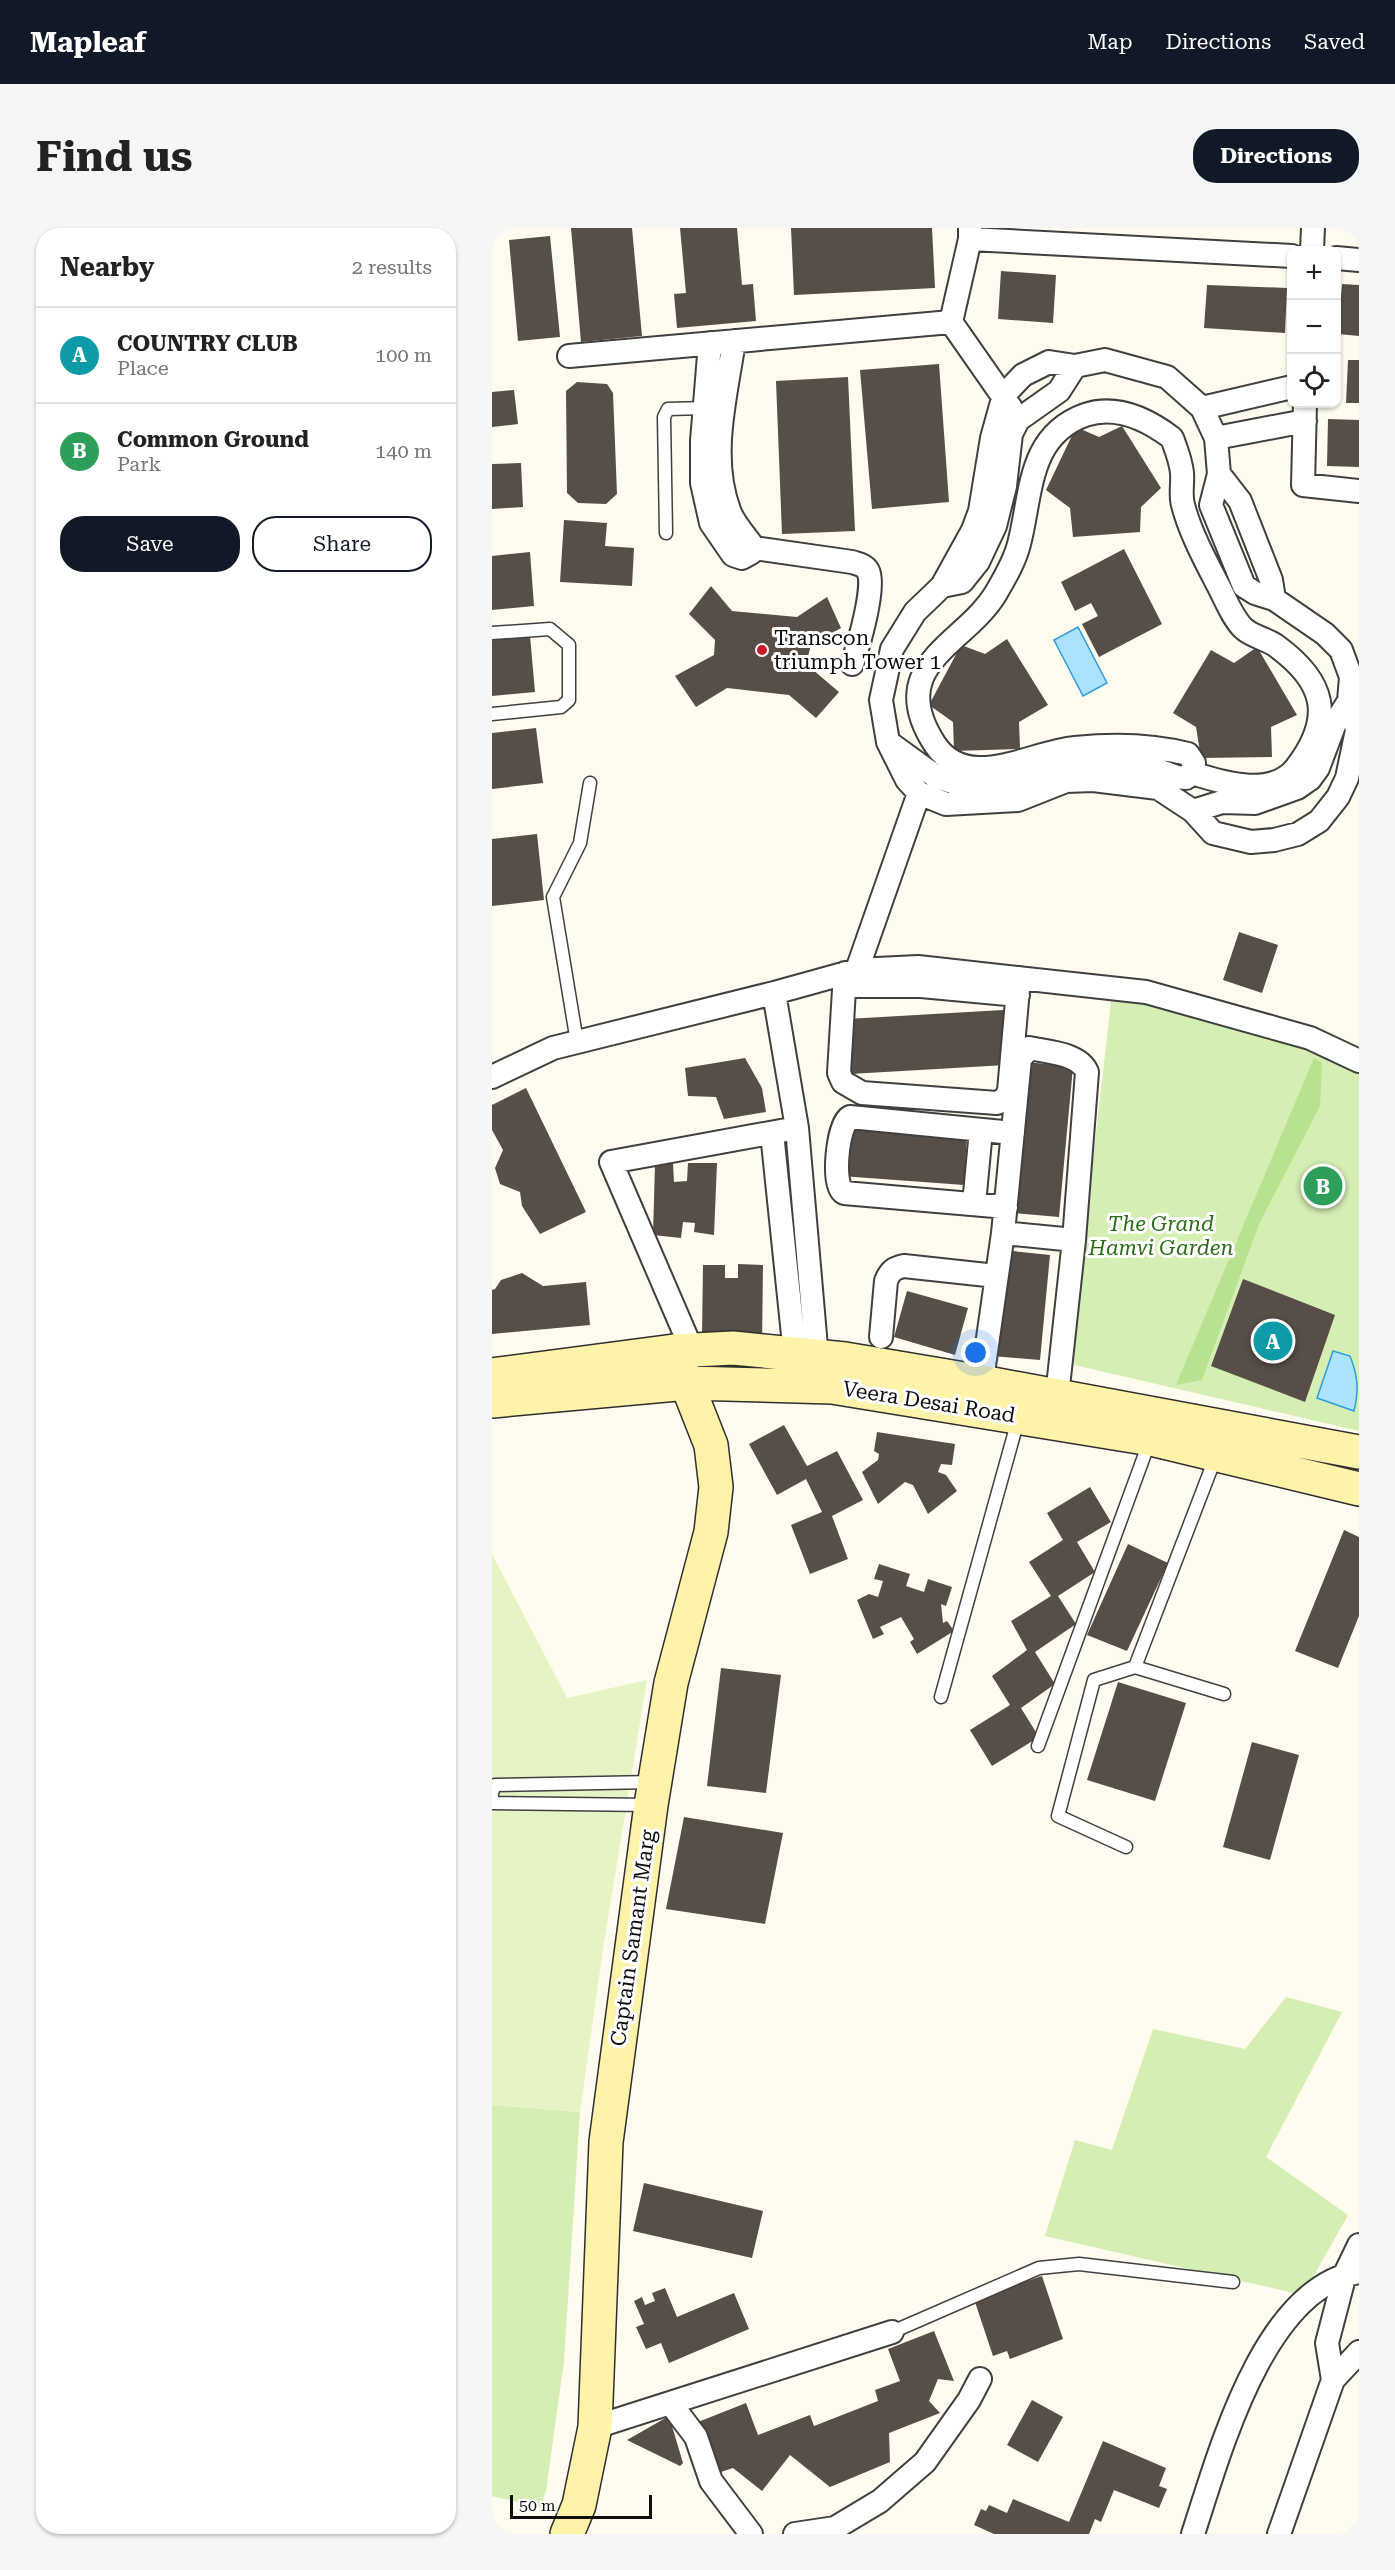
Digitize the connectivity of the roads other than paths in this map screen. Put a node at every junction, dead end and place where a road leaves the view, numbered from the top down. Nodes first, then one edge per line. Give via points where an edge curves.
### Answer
1 (1313, 228) edge
2 (970, 234) edge
3 (1312, 246) edge
4 (1287, 256) edge
5 (1341, 258) edge
6 (1359, 260) edge
7 (951, 322) junction
8 (734, 341) junction
9 (710, 343) junction
10 (569, 356) dead end
11 (1075, 366) junction
12 (1287, 388) edge
13 (1004, 395) junction
14 (705, 408) junction
15 (1202, 408) junction
16 (1305, 412) edge
17 (1018, 420) junction
18 (1216, 438) junction
19 (1359, 491) edge
20 (666, 533) dead end
21 (754, 548) junction
22 (942, 586) junction
23 (492, 633) edge
24 (852, 664) dead end
25 (1349, 701) junction
26 (492, 714) edge
27 (888, 742) junction
28 (1192, 773) junction
29 (591, 783) dead end
30 (919, 793) junction
31 (1193, 811) junction
32 (849, 976) junction
33 (1018, 986) junction
34 (774, 993) junction
35 (577, 1042) junction
36 (1359, 1060) edge
37 (492, 1077) edge
38 (797, 1128) junction
39 (981, 1130) junction
40 (772, 1133) junction
41 (1012, 1133) junction
42 (974, 1204) junction
43 (1006, 1207) junction
44 (1003, 1233) junction
45 (1074, 1240) junction
46 (996, 1276) junction
47 (881, 1337) dead end
48 (683, 1350) junction
49 (810, 1366) junction
50 (492, 1376) edge
51 (688, 1383) junction
52 (980, 1396) junction
53 (1057, 1396) junction
54 (492, 1401) edge
55 (1019, 1416) junction
56 (1151, 1439) junction
57 (1219, 1441) junction
58 (1359, 1452) edge
59 (1359, 1489) edge
60 (1135, 1667) junction
61 (1224, 1694) dead end
62 (941, 1697) dead end
63 (1038, 1746) dead end
64 (653, 1793) junction
65 (492, 1795) edge
66 (1126, 1847) dead end
67 (1359, 2245) edge
68 (1352, 2273) edge
69 (1233, 2282) dead end
70 (892, 2332) joint
71 (1359, 2352) edge
72 (980, 2379) dead end
73 (1333, 2380) junction
74 (671, 2404) junction
75 (594, 2427) junction
76 (567, 2534) edge
77 (751, 2534) edge
78 (795, 2534) edge
79 (1193, 2534) edge
80 (1279, 2534) edge

1 - 3 street
2 - 4 street
2 - 7 street
5 - 6 street
7 - 8 street
7 - 13 street
8 - 9 street
8 - 21 street via 720,441 720,478 729,512
9 - 10 street
9 - 14 street
11 - 13 street via 1049,362 1023,375
11 - 15 street via 1105,360 1134,366 1167,377
11 - 17 street via 1059,391
12 - 15 street
13 - 17 street
13 - 22 street via 992,438 980,511
14 - 20 lane via 674,407 664,417
14 - 21 street via 702,483 711,523 738,558 747,556
15 - 18 street
16 - 18 street
16 - 19 street via 1303,485
17 - 22 street via 1011,434 995,526 978,562 962,582
18 - 25 street via 1219,474 1240,501 1271,580 1274,599 1325,634 1341,650 1351,677
21 - 24 street via 852,562 868,571 862,636
22 - 27 street via 915,612 892,649 881,700
23 - 26 lane via 550,629 568,645 570,679 569,700 561,707
25 - 31 street via 1335,723 1318,768 1297,789 1255,803 1222,802
25 - 31 street via 1357,730 1351,766 1338,797 1319,820 1298,834 1251,842 1213,832
27 - 28 street via 935,776 964,786 987,788 1020,782 1102,759 1144,765 1177,777 1186,778
27 - 30 street via 907,780
28 - 28 street via 1234,784 1278,781 1292,772 1307,753 1314,738 1319,694 1301,665 1244,629 1233,613 1182,504 1182,474 1172,438 1124,412 1097,411 1073,419 1042,450 1029,484 1019,546 983,611 931,662 923,677 920,714 940,727 944,734 943,756 956,764 989,769 1075,748 1152,747 1188,754 1194,764
29 - 35 lane via 580,843 553,897
30 - 31 street via 946,804 998,802 1018,800 1066,781 1093,780 1158,788
30 - 32 street
32 - 33 street via 918,967
32 - 33 street via 839,1073 851,1089 997,1103 1009,1091
32 - 34 street
33 - 36 street via 1146,992 1310,1038
34 - 35 street
34 - 38 street
35 - 37 street via 553,1048
38 - 40 street
38 - 49 street
39 - 41 street
39 - 42 street
39 - 42 street via 850,1117 842,1125 836,1176 837,1186 844,1193
40 - 48 street via 612,1162
40 - 49 street
41 - 43 street
41 - 45 street via 1023,1052 1029,1048 1084,1065 1088,1072
42 - 43 street
43 - 44 street
44 - 45 street
44 - 46 street
45 - 53 street
46 - 47 street via 895,1268 886,1281
46 - 52 street
48 - 49 street via 733,1348
48 - 50 street
48 - 51 street, Captain Samant Marg
49 - 51 street, Veera Desai Road
49 - 52 street, Veera Desai Road
51 - 54 street, Veera Desai Road
51 - 64 street, Captain Samant Marg via 711,1445 716,1487 711,1532 671,1683
52 - 53 street
52 - 55 street, Veera Desai Road
53 - 57 street
55 - 56 street, Veera Desai Road
55 - 62 lane
56 - 57 street, Veera Desai Road
56 - 63 lane
57 - 58 street
57 - 59 street, Veera Desai Road
57 - 60 lane
60 - 61 lane
60 - 66 lane via 1094,1680 1058,1816
64 - 65 lane via 494,1803
64 - 65 lane via 495,1785
64 - 75 street, Captain Samant Marg via 606,2142
67 - 68 street
68 - 73 street via 1327,2343
68 - 79 street via 1302,2300 1281,2325 1234,2410
69 - 70 lane via 1079,2264 1039,2268
70 - 74 street
71 - 73 street
72 - 78 street via 925,2462 880,2501 835,2528
73 - 80 street
74 - 75 street
74 - 77 street via 696,2437 711,2481
75 - 76 street, Captain Samant Marg via 579,2505

